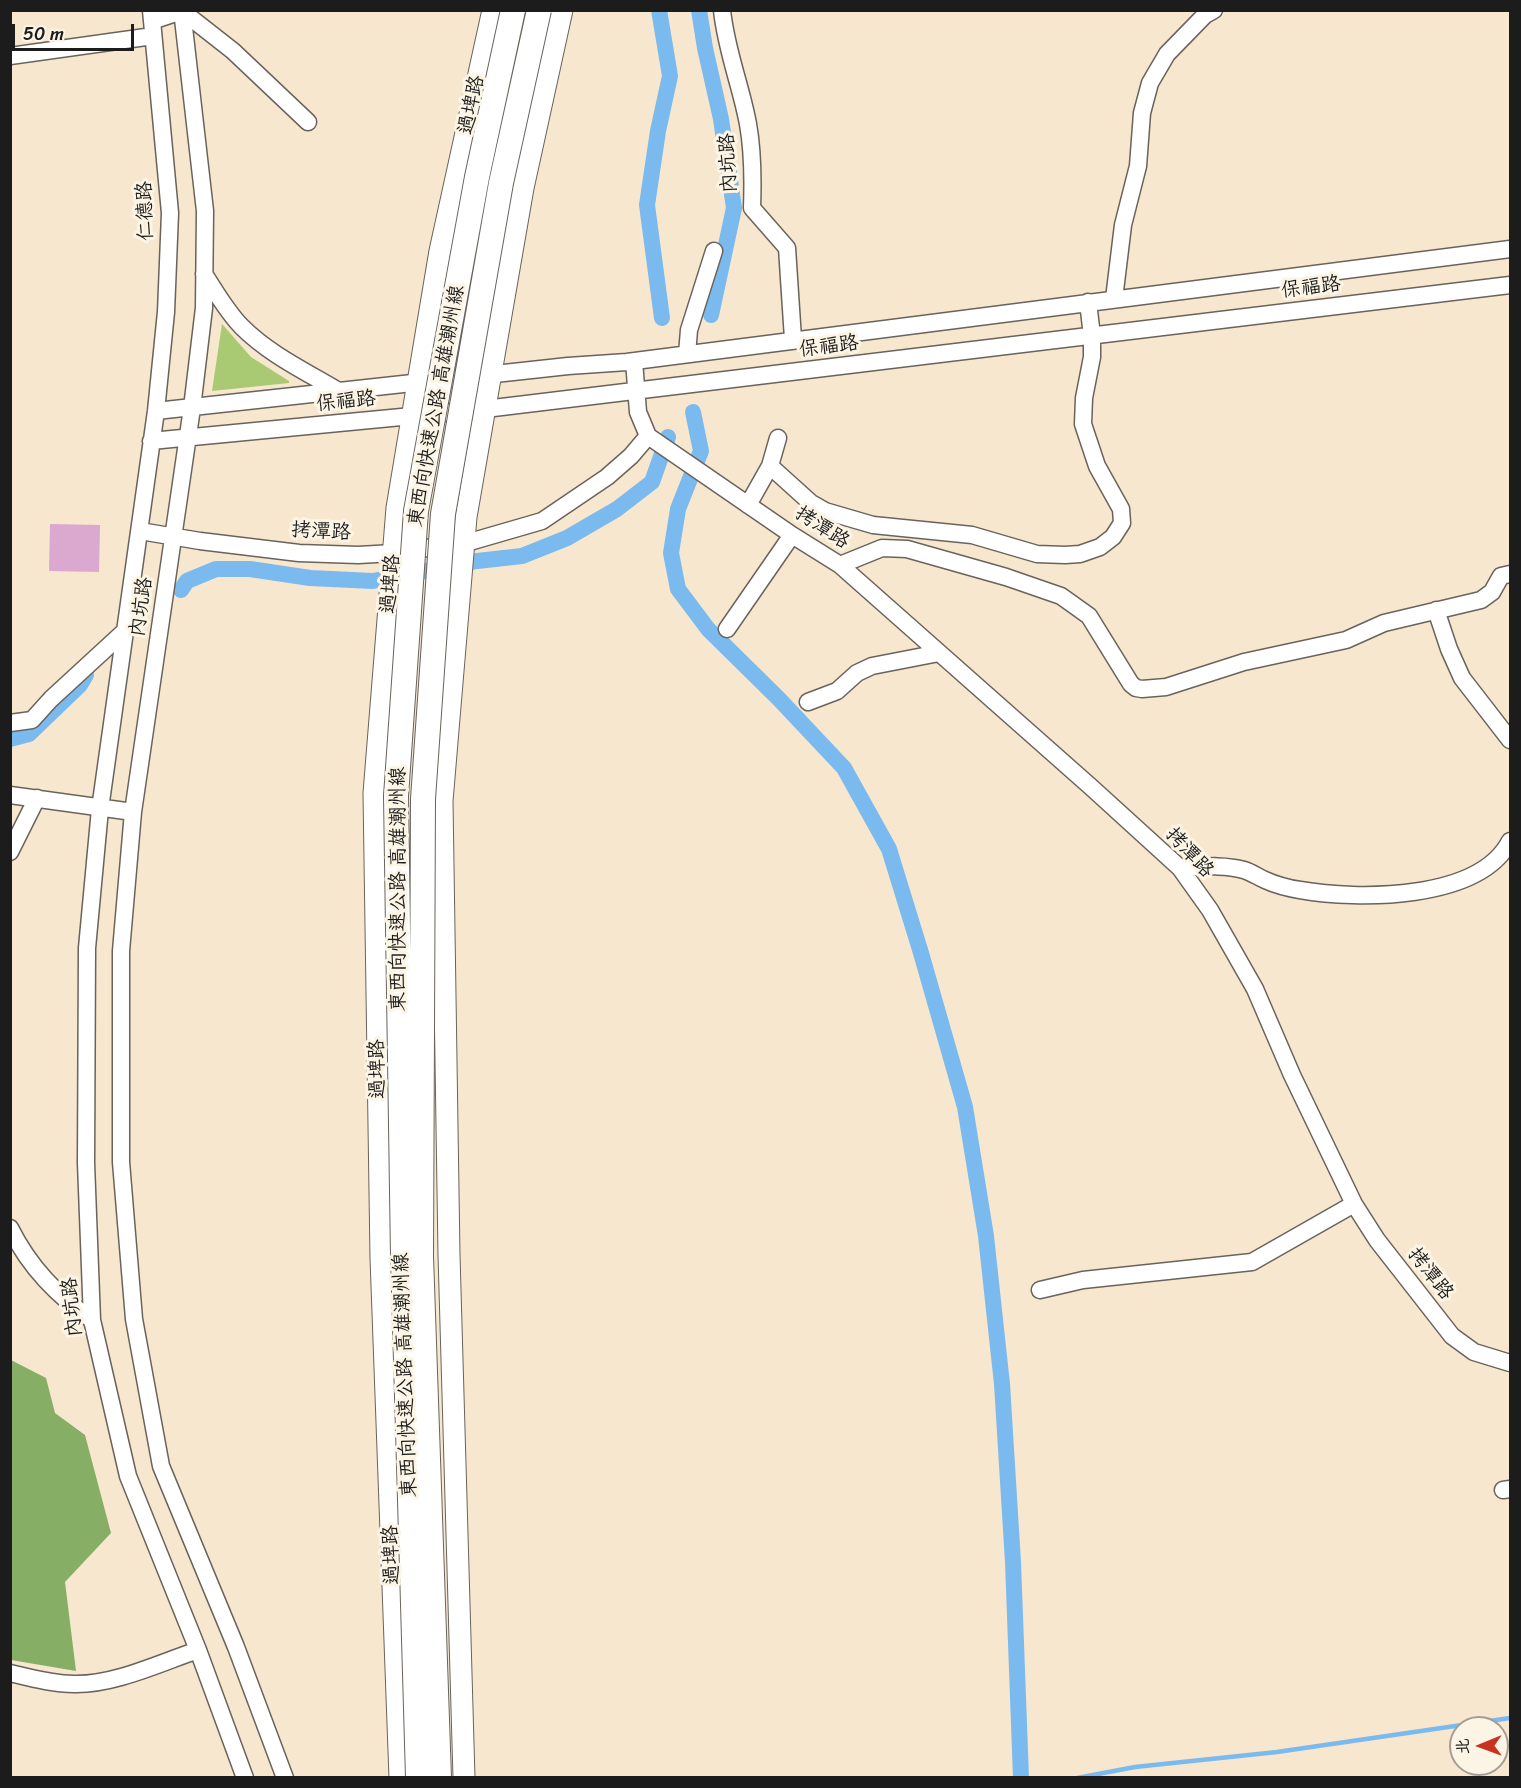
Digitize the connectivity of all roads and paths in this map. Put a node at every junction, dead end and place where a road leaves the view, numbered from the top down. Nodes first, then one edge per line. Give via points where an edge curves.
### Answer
1 (493, 10) edge
2 (513, 10) edge
3 (539, 10) edge
4 (562, 10) edge
5 (722, 10) edge
6 (1214, 10) edge
7 (182, 11) edge
8 (152, 23) edge
9 (10, 56) edge
10 (308, 122) dead end
11 (1510, 249) edge
12 (714, 250) dead end
13 (204, 274) junction
14 (1510, 285) edge
15 (1114, 299) junction
16 (1088, 302) junction
17 (1092, 336) junction
18 (793, 339) junction
19 (687, 354) junction
20 (634, 361) junction
21 (491, 375) junction
22 (417, 383) junction
23 (636, 391) junction
24 (340, 392) junction
25 (192, 408) junction
26 (484, 410) junction
27 (156, 411) junction
28 (412, 417) junction
29 (187, 438) junction
30 (778, 438) dead end
31 (651, 439) junction
32 (151, 441) junction
33 (770, 466) junction
34 (748, 505) junction
35 (140, 531) junction
36 (792, 535) junction
37 (174, 536) junction
38 (464, 546) junction
39 (393, 559) junction
40 (840, 565) junction
41 (1510, 574) edge
42 (1436, 610) junction
43 (727, 629) dead end
44 (126, 630) junction
45 (939, 653) junction
46 (808, 702) dead end
47 (10, 723) edge
48 (1510, 740) edge
49 (10, 795) edge
50 (37, 798) junction
51 (100, 808) junction
52 (133, 812) junction
53 (1510, 841) edge
54 (10, 852) edge
55 (1180, 868) junction
56 (1354, 1204) junction
57 (10, 1228) edge
58 (1040, 1290) dead end
59 (92, 1320) junction
60 (1510, 1363) edge
61 (198, 1650) junction
62 (10, 1673) edge
63 (244, 1778) edge
64 (285, 1778) edge
65 (400, 1778) edge
66 (418, 1778) edge
67 (439, 1778) edge
68 (464, 1778) edge

1 - 22 main road, 過埤路 via 440,251
2 - 66 highway, 東西向快速公路 高雄潮州線, bridge via 477,177 416,511 396,796 403,1257
3 - 67 highway, 東西向快速公路 高雄潮州線, bridge via 501,183 443,514 423,799 421,1256
4 - 21 main road via 523,188
5 - 18 street, 內坑路 via 724,33 748,125 752,208 787,248
6 - 15 street via 1167,54 1150,83 1142,113 1138,166 1122,225
7 - 8 street
7 - 10 street via 233,51
7 - 13 street via 205,211
8 - 9 street
8 - 27 street, 仁德路 via 170,213
11 - 15 street, 保福路
12 - 19 street via 689,330
13 - 24 street via 243,328 272,352
13 - 25 street via 204,308
14 - 17 street, 保福路
15 - 16 street, 保福路
16 - 17 street
16 - 18 street, 保福路
17 - 23 street, 保福路
17 - 33 street via 1083,424 1097,466 1121,509 1122,523 1100,547 1065,555 1037,554 972,535 873,525 825,511
18 - 19 street, 保福路
19 - 20 street, 保福路
20 - 21 street, 保福路
20 - 23 street
21 - 22 street, 保福路
21 - 26 main road
22 - 24 street, 保福路
22 - 28 main road, 過埤路
23 - 26 street, 保福路
23 - 31 street via 638,412
24 - 25 street, 保福路
25 - 27 street, 保福路
25 - 29 street, 內坑路
26 - 28 street, 保福路
26 - 38 main road
27 - 32 street, 內坑路
28 - 29 street, 保福路
28 - 39 main road, 過埤路
29 - 32 street, 保福路
29 - 37 street, 內坑路
30 - 33 street
31 - 34 street, 拷潭路
31 - 38 street, 拷潭路 via 607,477 542,521
32 - 35 street, 內坑路
33 - 34 street
34 - 36 street, 拷潭路
35 - 37 street, 拷潭路
35 - 44 street, 內坑路
36 - 40 street, 拷潭路
36 - 43 street
37 - 39 street, 拷潭路 via 299,553
37 - 52 street, 內坑路
38 - 39 street, 拷潭路
38 - 68 main road via 442,801 449,1255
39 - 65 main road, 過埤路 via 374,793 382,1270
40 - 42 street via 882,548 907,549 1061,596 1089,616 1136,688 1166,687 1244,662 1346,640 1384,623
40 - 45 street, 拷潭路
41 - 42 street via 1501,576 1492,592 1481,600
42 - 48 street via 1462,678
44 - 47 street, 內坑路 via 32,720
44 - 51 street, 內坑路
45 - 46 street via 872,666 857,673 837,691
45 - 55 street, 拷潭路
49 - 50 street
50 - 51 street
50 - 54 street
51 - 52 street
51 - 59 street, 內坑路 via 87,948 86,1163
52 - 64 street, 內坑路 via 121,951 121,1162 134,1319 161,1466
53 - 55 street via 1505,852 1468,878 1429,890 1394,893 1332,894 1281,886 1244,870 1215,866
55 - 56 street, 拷潭路 via 1210,910 1255,989
56 - 58 street via 1252,1262 1083,1280
56 - 60 street, 拷潭路 via 1452,1336 1474,1352
57 - 59 street via 43,1279 67,1303
59 - 61 street, 內坑路 via 128,1476
61 - 62 street via 108,1680 75,1684
61 - 63 street, 內坑路

